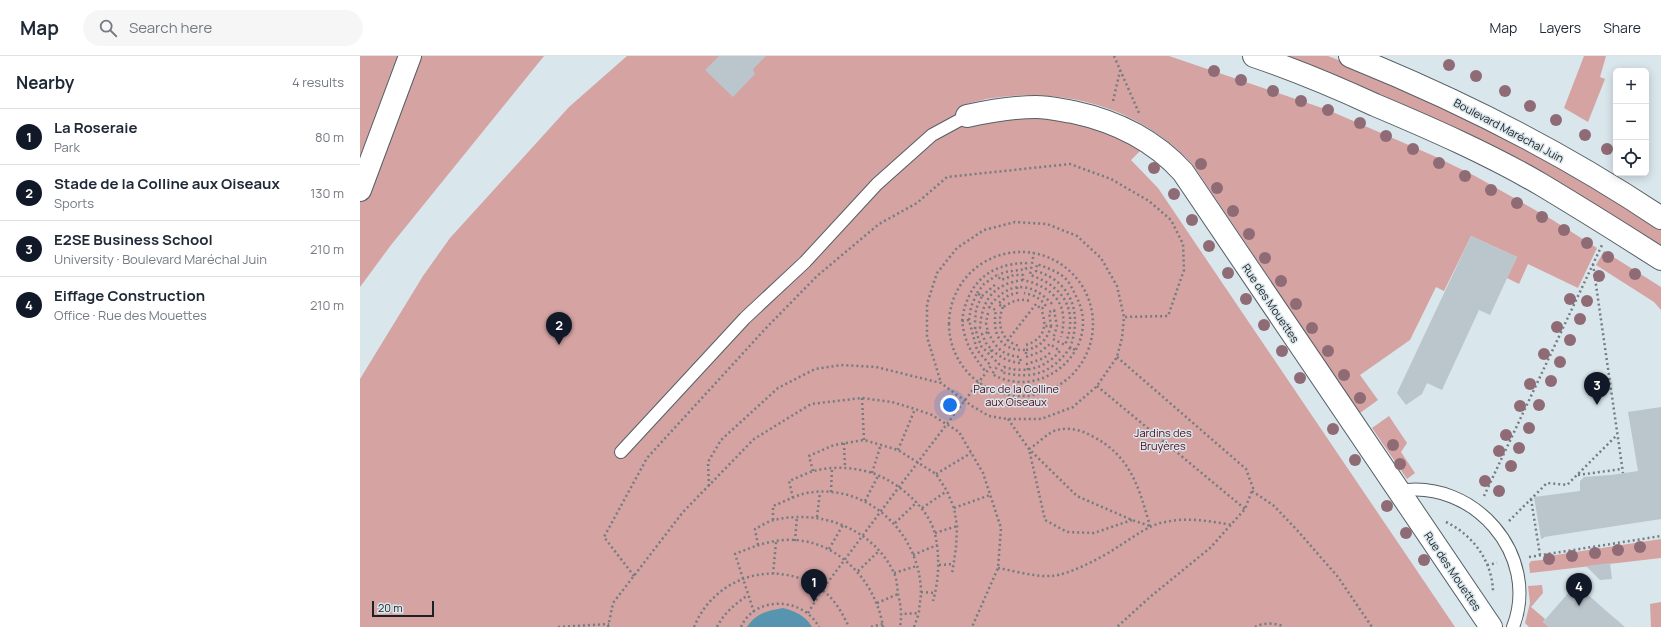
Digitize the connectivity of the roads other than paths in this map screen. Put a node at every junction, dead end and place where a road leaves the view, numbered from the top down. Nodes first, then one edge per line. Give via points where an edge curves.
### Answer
1 (410, 56) edge
2 (1254, 56) edge
3 (1350, 56) edge
4 (967, 116) joint
5 (360, 190) edge
6 (1661, 218) edge
7 (1661, 259) edge
8 (621, 452) dead end
9 (1399, 491) junction
10 (1491, 627) edge
11 (1513, 627) edge

1 - 5 main road
2 - 7 main road via 1353,95 1507,166
3 - 6 main road, Boulevard Maréchal Juin via 1509,128 1605,182
4 - 8 lane via 932,135 877,184 805,262 745,318
4 - 9 main road, Rue des Mouettes via 994,110 1054,108 1108,122 1153,144 1172,160 1183,172
9 - 10 main road, Rue des Mouettes
9 - 11 lane via 1439,492 1466,503 1478,510 1499,532 1513,559 1518,582 1518,609

